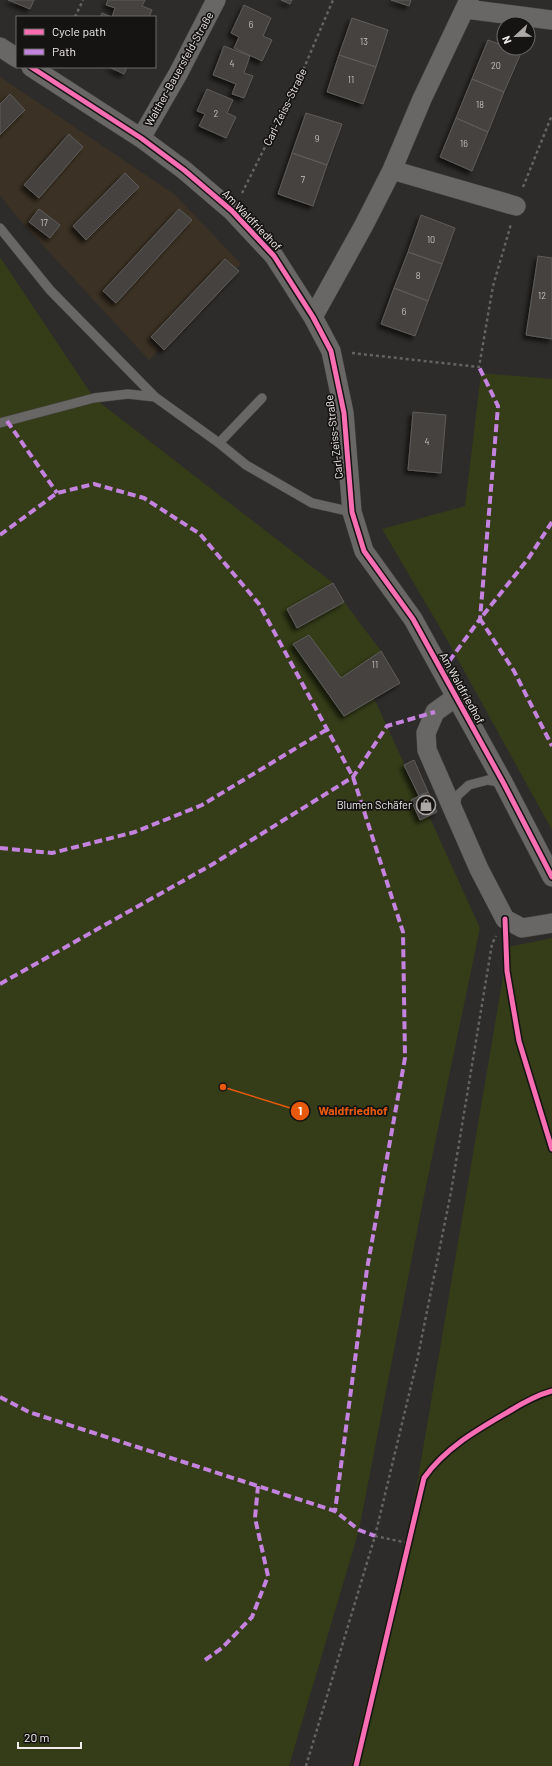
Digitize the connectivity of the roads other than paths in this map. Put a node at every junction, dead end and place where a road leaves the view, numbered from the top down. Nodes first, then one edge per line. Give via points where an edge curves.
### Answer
1 (216, 0) edge
2 (468, 4) edge
3 (552, 20) edge
4 (0, 48) edge
5 (16, 57) edge
6 (33, 68) edge
7 (141, 138) junction
8 (392, 170) junction
9 (516, 206) road end
10 (0, 228) edge
11 (313, 317) junction
12 (155, 396) junction
13 (262, 398) dead end
14 (0, 423) edge
15 (219, 443) junction
16 (352, 512) junction
17 (456, 697) junction
18 (504, 784) junction
19 (455, 811) junction
20 (552, 877) edge
21 (552, 923) edge

1 - 7 street, Walther-Bauersfeld-Straße
2 - 3 street
2 - 8 street via 422,99
4 - 5 street
6 - 7 street, Am Waldfriedhof
7 - 11 street, Am Waldfriedhof via 232,211 274,256
8 - 9 street
8 - 11 street
10 - 12 lane via 50,290
11 - 16 street, Carl-Zeiss-Straße via 331,351 344,413
12 - 14 lane via 128,394 94,398
12 - 15 lane
13 - 15 lane
15 - 16 lane via 246,465 312,503
16 - 17 street, Am Waldfriedhof via 364,551 413,619
17 - 18 street, Am Waldfriedhof
17 - 19 street, Am Waldfriedhof via 435,712 426,733 427,750
18 - 19 lane via 488,780 470,785 457,796
18 - 20 street, Am Waldfriedhof
19 - 21 street, Am Waldfriedhof via 479,869 505,919 522,928

